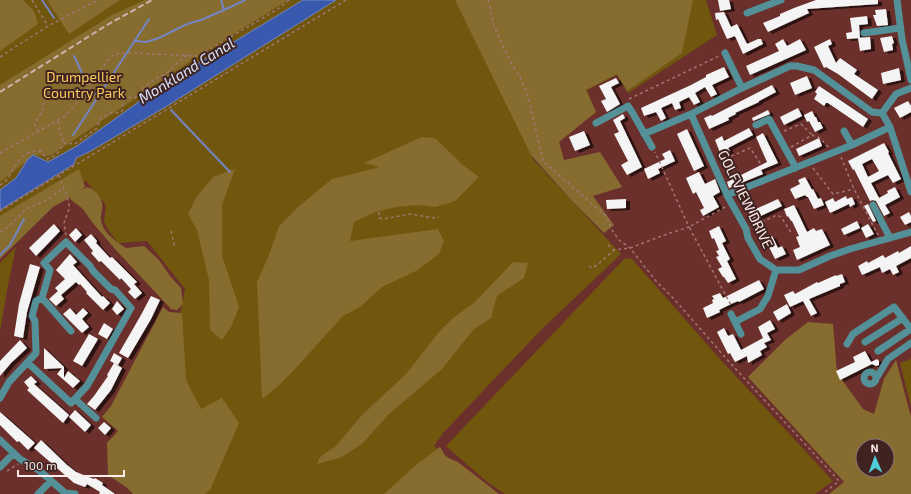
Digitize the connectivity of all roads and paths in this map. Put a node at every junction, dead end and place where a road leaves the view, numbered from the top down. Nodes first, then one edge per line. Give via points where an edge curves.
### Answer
1 (32, 0) edge
2 (98, 0) edge
3 (289, 0) edge
4 (346, 0) edge
5 (488, 0) edge
6 (781, 0) edge
7 (897, 0) edge
8 (747, 14) dead end
9 (48, 26) junction
10 (900, 28) junction
11 (864, 33) dead end
12 (725, 53) joint
13 (187, 55) junction
14 (0, 57) edge
15 (911, 80) edge
16 (742, 88) junction
17 (911, 88) edge
18 (44, 103) dead end
19 (632, 105) dead end
20 (882, 113) junction
21 (691, 114) junction
22 (58, 121) junction
23 (596, 123) dead end
24 (756, 125) dead end
25 (890, 127) junction
26 (39, 131) junction
27 (844, 131) dead end
28 (648, 132) junction
29 (777, 134) junction
30 (812, 135) junction
31 (64, 143) junction
32 (852, 145) junction
33 (652, 148) joint
34 (786, 150) junction
35 (836, 152) junction
36 (0, 153) edge
37 (713, 163) junction
38 (809, 163) junction
39 (762, 166) dead end
40 (796, 168) junction
41 (59, 175) junction
42 (0, 185) edge
43 (63, 188) junction
44 (854, 189) junction
45 (911, 192) edge
46 (727, 195) junction
47 (732, 204) junction
48 (873, 204) dead end
49 (0, 211) edge
50 (379, 212) dead end
51 (439, 217) dead end
52 (689, 227) junction
53 (746, 229) junction
54 (171, 231) dead end
55 (0, 232) edge
56 (911, 232) edge
57 (792, 234) dead end
58 (890, 238) junction
59 (881, 240) junction
60 (66, 242) junction
61 (608, 245) dead end
62 (175, 248) dead end
63 (630, 248) junction
64 (614, 250) junction
65 (589, 266) dead end
66 (776, 270) junction
67 (42, 298) junction
68 (731, 314) joint
69 (902, 318) junction
70 (735, 322) junction
71 (911, 329) edge
72 (71, 331) dead end
73 (741, 334) dead end
74 (865, 342) dead end
75 (911, 343) edge
76 (847, 344) dead end
77 (878, 351) dead end
78 (28, 363) junction
79 (877, 377) dead end
80 (0, 398) edge
81 (75, 399) junction
82 (96, 418) dead end
83 (0, 440) edge
84 (14, 453) junction
85 (22, 460) junction
86 (3, 469) edge
87 (51, 481) junction
88 (38, 494) edge
89 (75, 494) edge
90 (823, 494) edge

1 - 9 path
2 - 9 path
3 - 13 path via 278,10 198,56
4 - 41 path
5 - 63 path via 494,26 528,96 543,161 607,217 619,240
6 - 8 street
7 - 10 street
9 - 14 path
10 - 11 street
10 - 15 street
12 - 16 street
12 - 19 path via 629,98
13 - 22 path via 114,54 72,109
13 - 31 path via 166,74 143,88 135,98 127,97 123,101 122,111 112,112 100,119 97,128 75,144
16 - 20 street via 790,66 797,66 814,70 872,112
16 - 21 street
17 - 20 street via 896,94
18 - 26 path via 35,123
20 - 25 street
21 - 28 street
21 - 37 street, GOLFVIEW DRIVE
22 - 26 path
22 - 31 path
23 - 28 street via 628,106
24 - 29 street via 769,120
25 - 32 street
25 - 45 street
26 - 36 path
27 - 32 street
28 - 33 street
29 - 30 path via 801,124
29 - 34 street
30 - 34 path
30 - 35 path via 820,138
31 - 42 path via 52,157 46,158 41,151 34,151 23,157
32 - 35 street
33 - 52 path
34 - 40 street
35 - 38 street
35 - 44 path
37 - 39 path via 750,148
37 - 46 street, GOLFVIEW DRIVE
38 - 40 street
38 - 44 path via 833,194
40 - 46 street
41 - 43 path
41 - 49 path
43 - 55 path via 49,199 26,209
43 - 60 path via 69,203 64,223
44 - 59 path
46 - 47 street, GOLFVIEW DRIVE
47 - 52 path
47 - 53 street, GOLFVIEW DRIVE
48 - 58 street
50 - 51 path via 379,218 383,219 410,214
52 - 63 path
52 - 68 path via 732,308
53 - 57 path via 777,215
53 - 66 street, GOLFVIEW DRIVE via 760,259
54 - 62 path
56 - 58 street
58 - 59 street
59 - 66 street via 830,256 799,270
60 - 67 street via 44,263 50,270
60 - 81 street via 131,308 87,386
61 - 64 path
63 - 64 path
63 - 90 path via 732,366 839,481
64 - 65 path via 597,265 592,268
66 - 70 street via 768,296 760,309
67 - 72 street
67 - 78 street via 36,301 32,316 35,321 36,353
68 - 70 street
69 - 71 street
69 - 74 street
69 - 76 street via 894,307 853,334
70 - 73 street
71 - 77 street
75 - 79 street via 888,359
78 - 80 street via 9,382
78 - 81 street via 71,403
81 - 82 street
83 - 84 street
84 - 85 street
84 - 86 street
85 - 86 path via 17,465
85 - 87 street
87 - 88 street
87 - 89 street via 64,493

